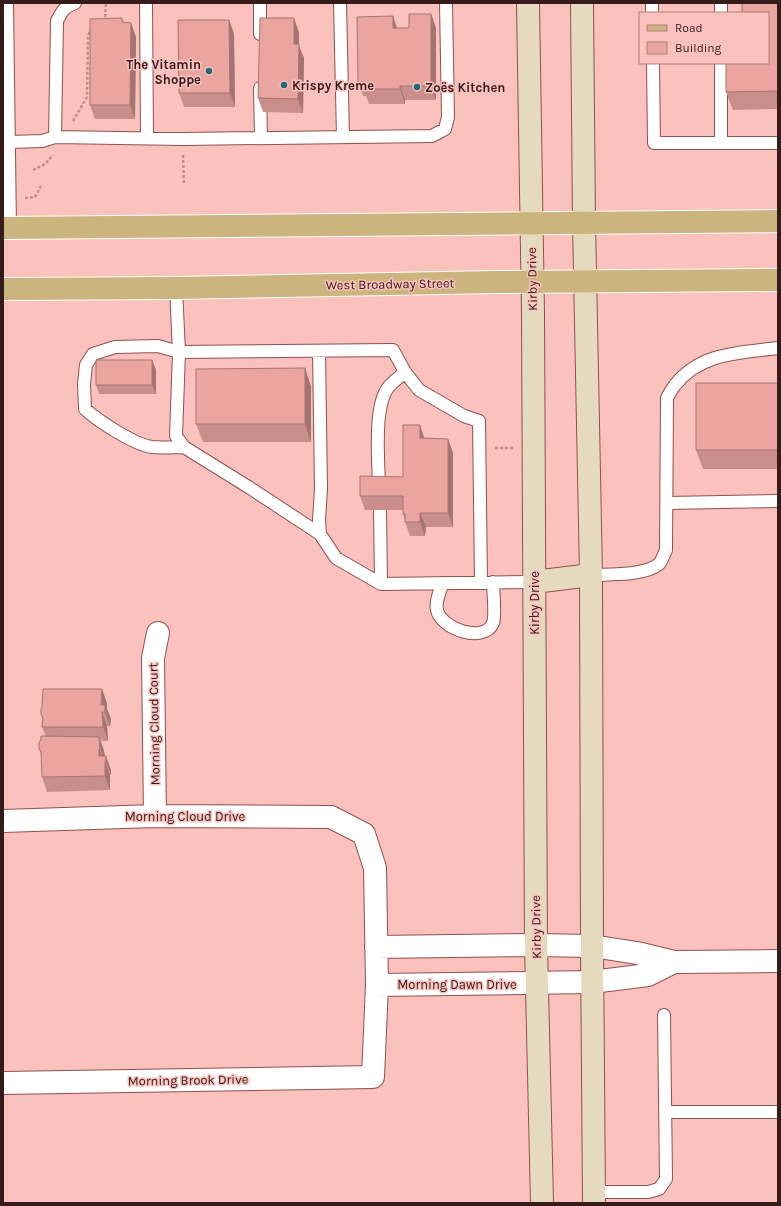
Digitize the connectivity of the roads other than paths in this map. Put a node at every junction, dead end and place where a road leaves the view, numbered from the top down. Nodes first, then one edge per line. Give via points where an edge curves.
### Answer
1 (7, 3) edge
2 (75, 3) edge
3 (146, 3) edge
4 (260, 3) edge
5 (340, 3) edge
6 (446, 3) edge
7 (528, 3) edge
8 (582, 3) edge
9 (5, 18) edge
10 (260, 43) edge
11 (653, 64) edge
12 (721, 64) edge
13 (260, 74) edge
14 (59, 137) junction
15 (343, 137) junction
16 (147, 138) junction
17 (261, 138) junction
18 (778, 142) edge
19 (721, 143) junction
20 (7, 147) edge
21 (778, 221) edge
22 (584, 222) junction
23 (532, 223) junction
24 (7, 228) edge
25 (778, 280) edge
26 (533, 282) junction
27 (585, 282) junction
28 (3, 288) edge
29 (176, 288) junction
30 (778, 348) edge
31 (319, 351) junction
32 (179, 352) junction
33 (405, 372) junction
34 (184, 447) junction
35 (379, 491) edge
36 (778, 501) edge
37 (667, 502) junction
38 (380, 510) edge
39 (320, 534) junction
40 (591, 575) junction
41 (481, 582) junction
42 (493, 582) junction
43 (534, 582) junction
44 (442, 583) junction
45 (381, 584) junction
46 (158, 633) dead end
47 (155, 816) junction
48 (3, 821) edge
49 (536, 945) junction
50 (592, 946) junction
51 (376, 947) junction
52 (778, 961) edge
53 (674, 962) junction
54 (592, 982) junction
55 (537, 984) junction
56 (377, 985) junction
57 (664, 1015) dead end
58 (3, 1083) edge
59 (665, 1112) junction
60 (778, 1112) edge
61 (595, 1198) edge
62 (542, 1203) edge

1 - 9 lane
2 - 14 lane via 66,6 57,21
3 - 16 lane
4 - 10 lane
5 - 15 lane
6 - 15 lane via 448,117 445,129 432,136
7 - 23 main road, Kirby Drive
8 - 22 main road
9 - 20 lane
11 - 19 lane via 654,143
12 - 19 lane
13 - 17 lane
14 - 16 lane
14 - 20 lane
15 - 17 lane
16 - 17 lane
18 - 19 lane
20 - 24 lane
21 - 22 main road
22 - 23 main road
22 - 27 main road
23 - 24 main road
23 - 26 main road, Kirby Drive
25 - 27 main road, West Broadway Street
26 - 27 main road, West Broadway Street
26 - 29 main road, West Broadway Street
26 - 43 main road, Kirby Drive
27 - 40 main road
28 - 29 main road, West Broadway Street
29 - 32 lane
30 - 37 lane via 716,357 690,370 674,385 667,398
31 - 32 lane
31 - 33 lane via 393,350
31 - 39 lane
32 - 34 lane via 176,436
32 - 34 lane via 158,346 115,347 93,354 86,365 85,409 95,418 142,444 151,447
33 - 35 lane via 387,389 380,406
33 - 41 lane via 419,390 464,416 479,421
34 - 39 lane
36 - 37 lane
37 - 40 lane via 666,550 660,563 636,572
38 - 45 lane
39 - 45 lane via 336,558
40 - 43 main road
40 - 50 main road
41 - 42 lane
41 - 44 lane
42 - 43 lane
42 - 44 lane via 492,624 484,631 470,634 451,627 437,611
43 - 49 main road, Kirby Drive
44 - 45 lane
46 - 47 street, Morning Cloud Court via 153,658
47 - 48 street, Morning Cloud Drive
47 - 51 street, Morning Cloud Drive via 331,817 364,834 375,868
49 - 50 street
49 - 51 street
49 - 55 main road, Kirby Drive
50 - 53 street
50 - 54 main road
51 - 56 street
52 - 53 street
53 - 54 street, Morning Dawn Drive via 648,975
54 - 55 street, Morning Dawn Drive
54 - 61 main road
55 - 56 street, Morning Dawn Drive
55 - 62 main road, Kirby Drive
56 - 58 street, Morning Brook Drive via 373,1077
57 - 59 lane
59 - 60 lane
59 - 61 lane via 666,1179 659,1189

